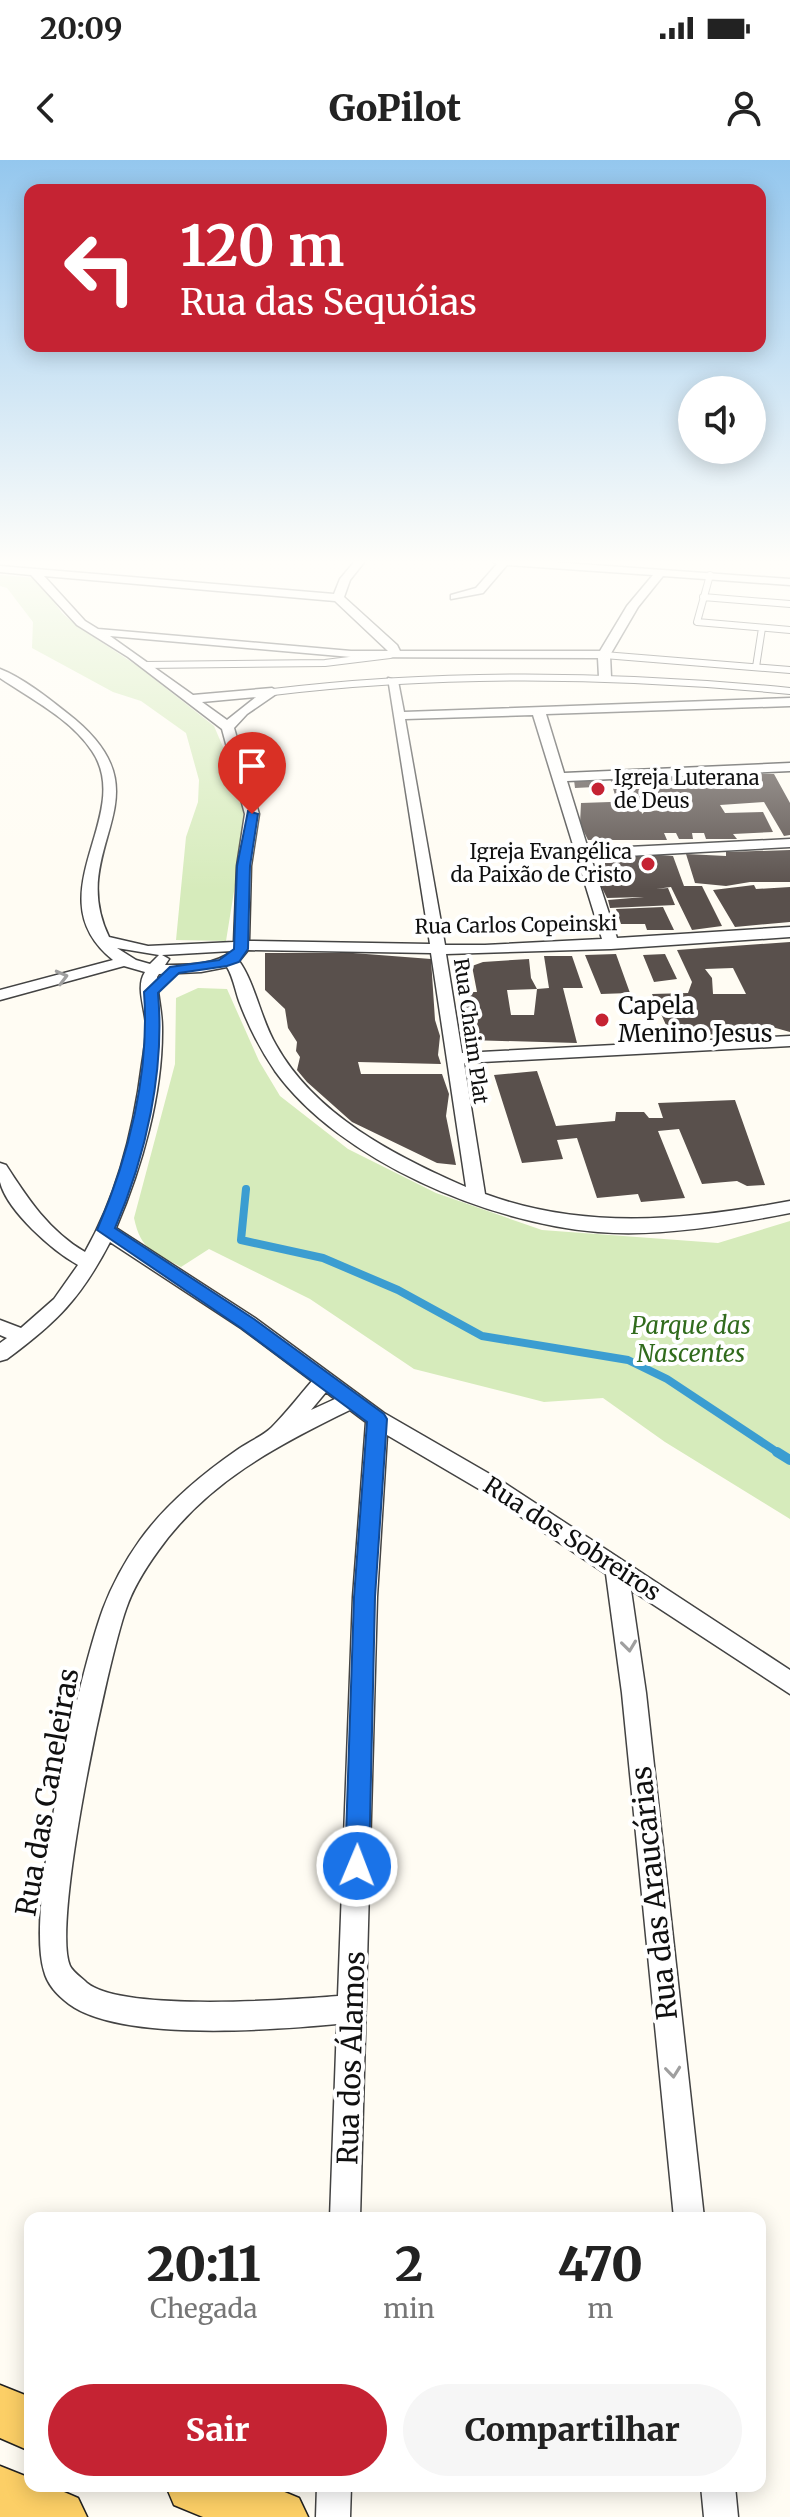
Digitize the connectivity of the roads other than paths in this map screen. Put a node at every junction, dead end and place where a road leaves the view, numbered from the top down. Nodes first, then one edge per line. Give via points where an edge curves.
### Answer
1 (152, 671) edge
2 (605, 671) edge
3 (0, 673) edge
4 (605, 677) junction
5 (392, 681) junction
6 (20, 687) junction
7 (790, 691) edge
8 (273, 692) junction
9 (0, 694) edge
10 (192, 699) junction
11 (790, 702) edge
12 (538, 710) junction
13 (398, 716) junction
14 (228, 727) junction
15 (790, 767) edge
16 (560, 777) junction
17 (790, 843) edge
18 (581, 854) junction
19 (790, 932) edge
20 (103, 940) junction
21 (611, 944) junction
22 (242, 945) junction
23 (439, 949) junction
24 (185, 950) junction
25 (125, 961) junction
26 (231, 961) junction
27 (153, 969) junction
28 (175, 970) junction
29 (151, 992) junction
30 (0, 995) edge
31 (790, 1041) edge
32 (453, 1059) junction
33 (0, 1169) edge
34 (477, 1198) junction
35 (790, 1207) edge
36 (105, 1230) junction
37 (87, 1262) junction
38 (0, 1327) edge
39 (23, 1337) junction
40 (0, 1354) edge
41 (324, 1381) junction
42 (350, 1401) junction
43 (377, 1419) junction
44 (278, 1435) junction
45 (617, 1569) junction
46 (790, 1683) edge
47 (351, 2009) junction
48 (345, 2212) edge
49 (688, 2212) edge
50 (0, 2411) edge
51 (24, 2421) edge
52 (209, 2492) edge
53 (334, 2492) edge
54 (719, 2492) edge
55 (0, 2493) edge
56 (271, 2516) edge
57 (59, 2517) edge
58 (333, 2517) edge
59 (721, 2517) edge

1 - 10 street
2 - 4 street
3 - 6 street
4 - 5 lane
4 - 7 lane
5 - 8 lane
5 - 13 street, Rua Chaim Plat
6 - 9 street
6 - 20 street via 90,739 106,765 110,798 86,901
8 - 10 street
8 - 14 street
10 - 14 street
11 - 12 street
12 - 13 street
12 - 16 street
13 - 23 street, Rua Chaim Plat
14 - 22 street via 252,814 244,866
15 - 16 street
16 - 18 street
17 - 18 street
18 - 21 street
19 - 21 street, Rua Carlos Copeinski
20 - 24 street, Rua Carlos Copeinski via 137,950
20 - 25 street
21 - 23 street, Rua Carlos Copeinski
22 - 23 street, Rua Carlos Copeinski
22 - 24 street, Rua Carlos Copeinski
22 - 26 street
23 - 32 street, Rua Chaim Plat
24 - 27 street via 166,956
25 - 27 street
30 -> 25 street
26 - 28 street
26 - 34 street via 268,1047 322,1111 413,1169
27 - 28 street
27 - 29 street
28 - 29 street
29 - 36 street via 154,1030 147,1088 121,1194
31 - 32 street
32 - 34 street, Rua Chaim Plat
33 - 37 street via 46,1235
34 - 35 street via 573,1224 648,1227
36 - 37 street
36 - 41 street, Rua dos Sobreiros via 248,1323
37 - 39 street via 61,1304
38 - 39 street
39 - 40 street
41 - 42 street, Rua dos Sobreiros
41 - 44 street, Rua das Caneleiras
42 - 43 street, Rua dos Sobreiros
42 - 44 street, Rua das Caneleiras
43 - 45 street, Rua dos Sobreiros via 492,1486
43 - 47 street, Rua dos Álamos via 365,1597
44 - 47 street, Rua das Caneleiras via 179,1510 151,1542 113,1610 60,1877 53,1930 57,1970 83,1997 125,2010 266,2014
45 - 46 street, Rua dos Sobreiros
45 -> 49 street, Rua das Araucárias
47 - 48 street, Rua dos Álamos
50 - 51 main road
52 - 56 main road
53 - 58 street
54 - 59 street
55 - 57 main road

